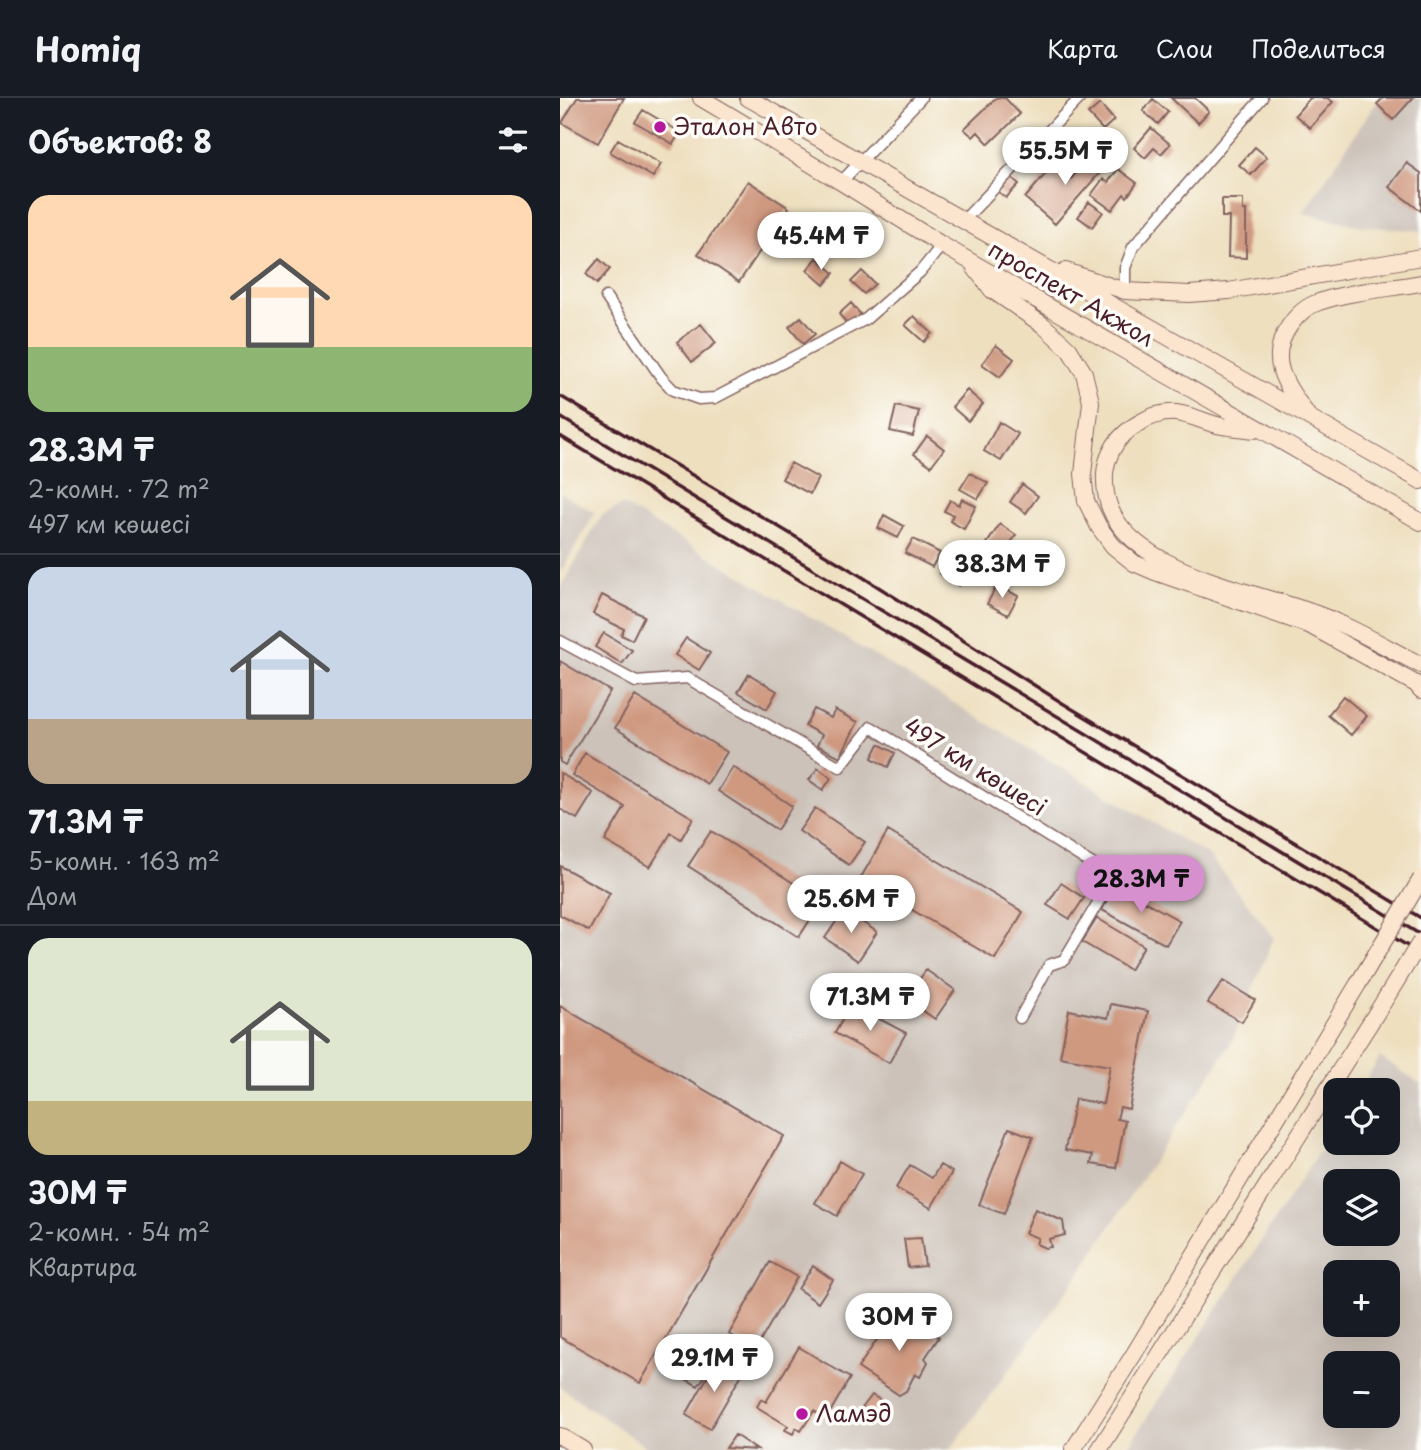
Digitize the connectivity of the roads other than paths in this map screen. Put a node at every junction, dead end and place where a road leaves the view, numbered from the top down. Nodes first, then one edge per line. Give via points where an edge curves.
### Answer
1 (701, 98) edge
2 (748, 98) edge
3 (921, 98) edge
4 (1080, 98) edge
5 (1262, 98) edge
6 (859, 163) junction
7 (841, 181) junction
8 (963, 222) junction
9 (942, 245) junction
10 (1421, 257) edge
11 (1030, 259) junction
12 (969, 261) junction
13 (1421, 283) edge
14 (1125, 291) junction
15 (606, 297) dead end
16 (1312, 420) junction
17 (1259, 430) junction
18 (1421, 481) edge
19 (1421, 522) edge
20 (560, 641) edge
21 (1421, 665) edge
22 (1421, 690) edge
23 (1421, 879) edge
24 (1421, 941) edge
25 (1020, 1018) dead end
26 (560, 1436) edge
27 (583, 1450) edge
28 (1073, 1450) edge
29 (1099, 1450) edge

1 - 7 main road, проспект Акжол
2 - 6 main road, проспект Акжол
3 - 6 street
4 - 8 street
5 - 14 street via 1133,247 1125,268
6 - 7 street
6 - 8 main road, проспект Акжол
7 - 9 main road, проспект Акжол
8 - 11 main road, проспект Акжол
9 - 12 main road, проспект Акжол
9 - 15 street via 920,272 866,319 715,398 699,399 673,390
10 - 14 main road via 1189,295
11 - 14 main road
11 - 16 main road, проспект Акжол
12 - 17 main road, проспект Акжол
12 - 22 main road via 992,290 1069,349 1084,373 1090,402 1083,474 1086,501 1114,546 1134,563 1155,572 1311,626
13 - 16 main road via 1318,302 1299,313 1278,349 1280,373
16 - 18 main road, проспект Акжол
17 - 19 main road, проспект Акжол
17 - 21 main road via 1220,426 1173,413 1129,429 1112,450 1104,474 1108,502 1124,534 1193,574 1314,612
20 - 25 street, 497 км көшесі via 636,682 687,678 840,767 871,727 1113,877 1064,960 1049,965 1043,973
23 - 28 main road, bridge
24 - 29 main road, bridge
26 - 27 main road

